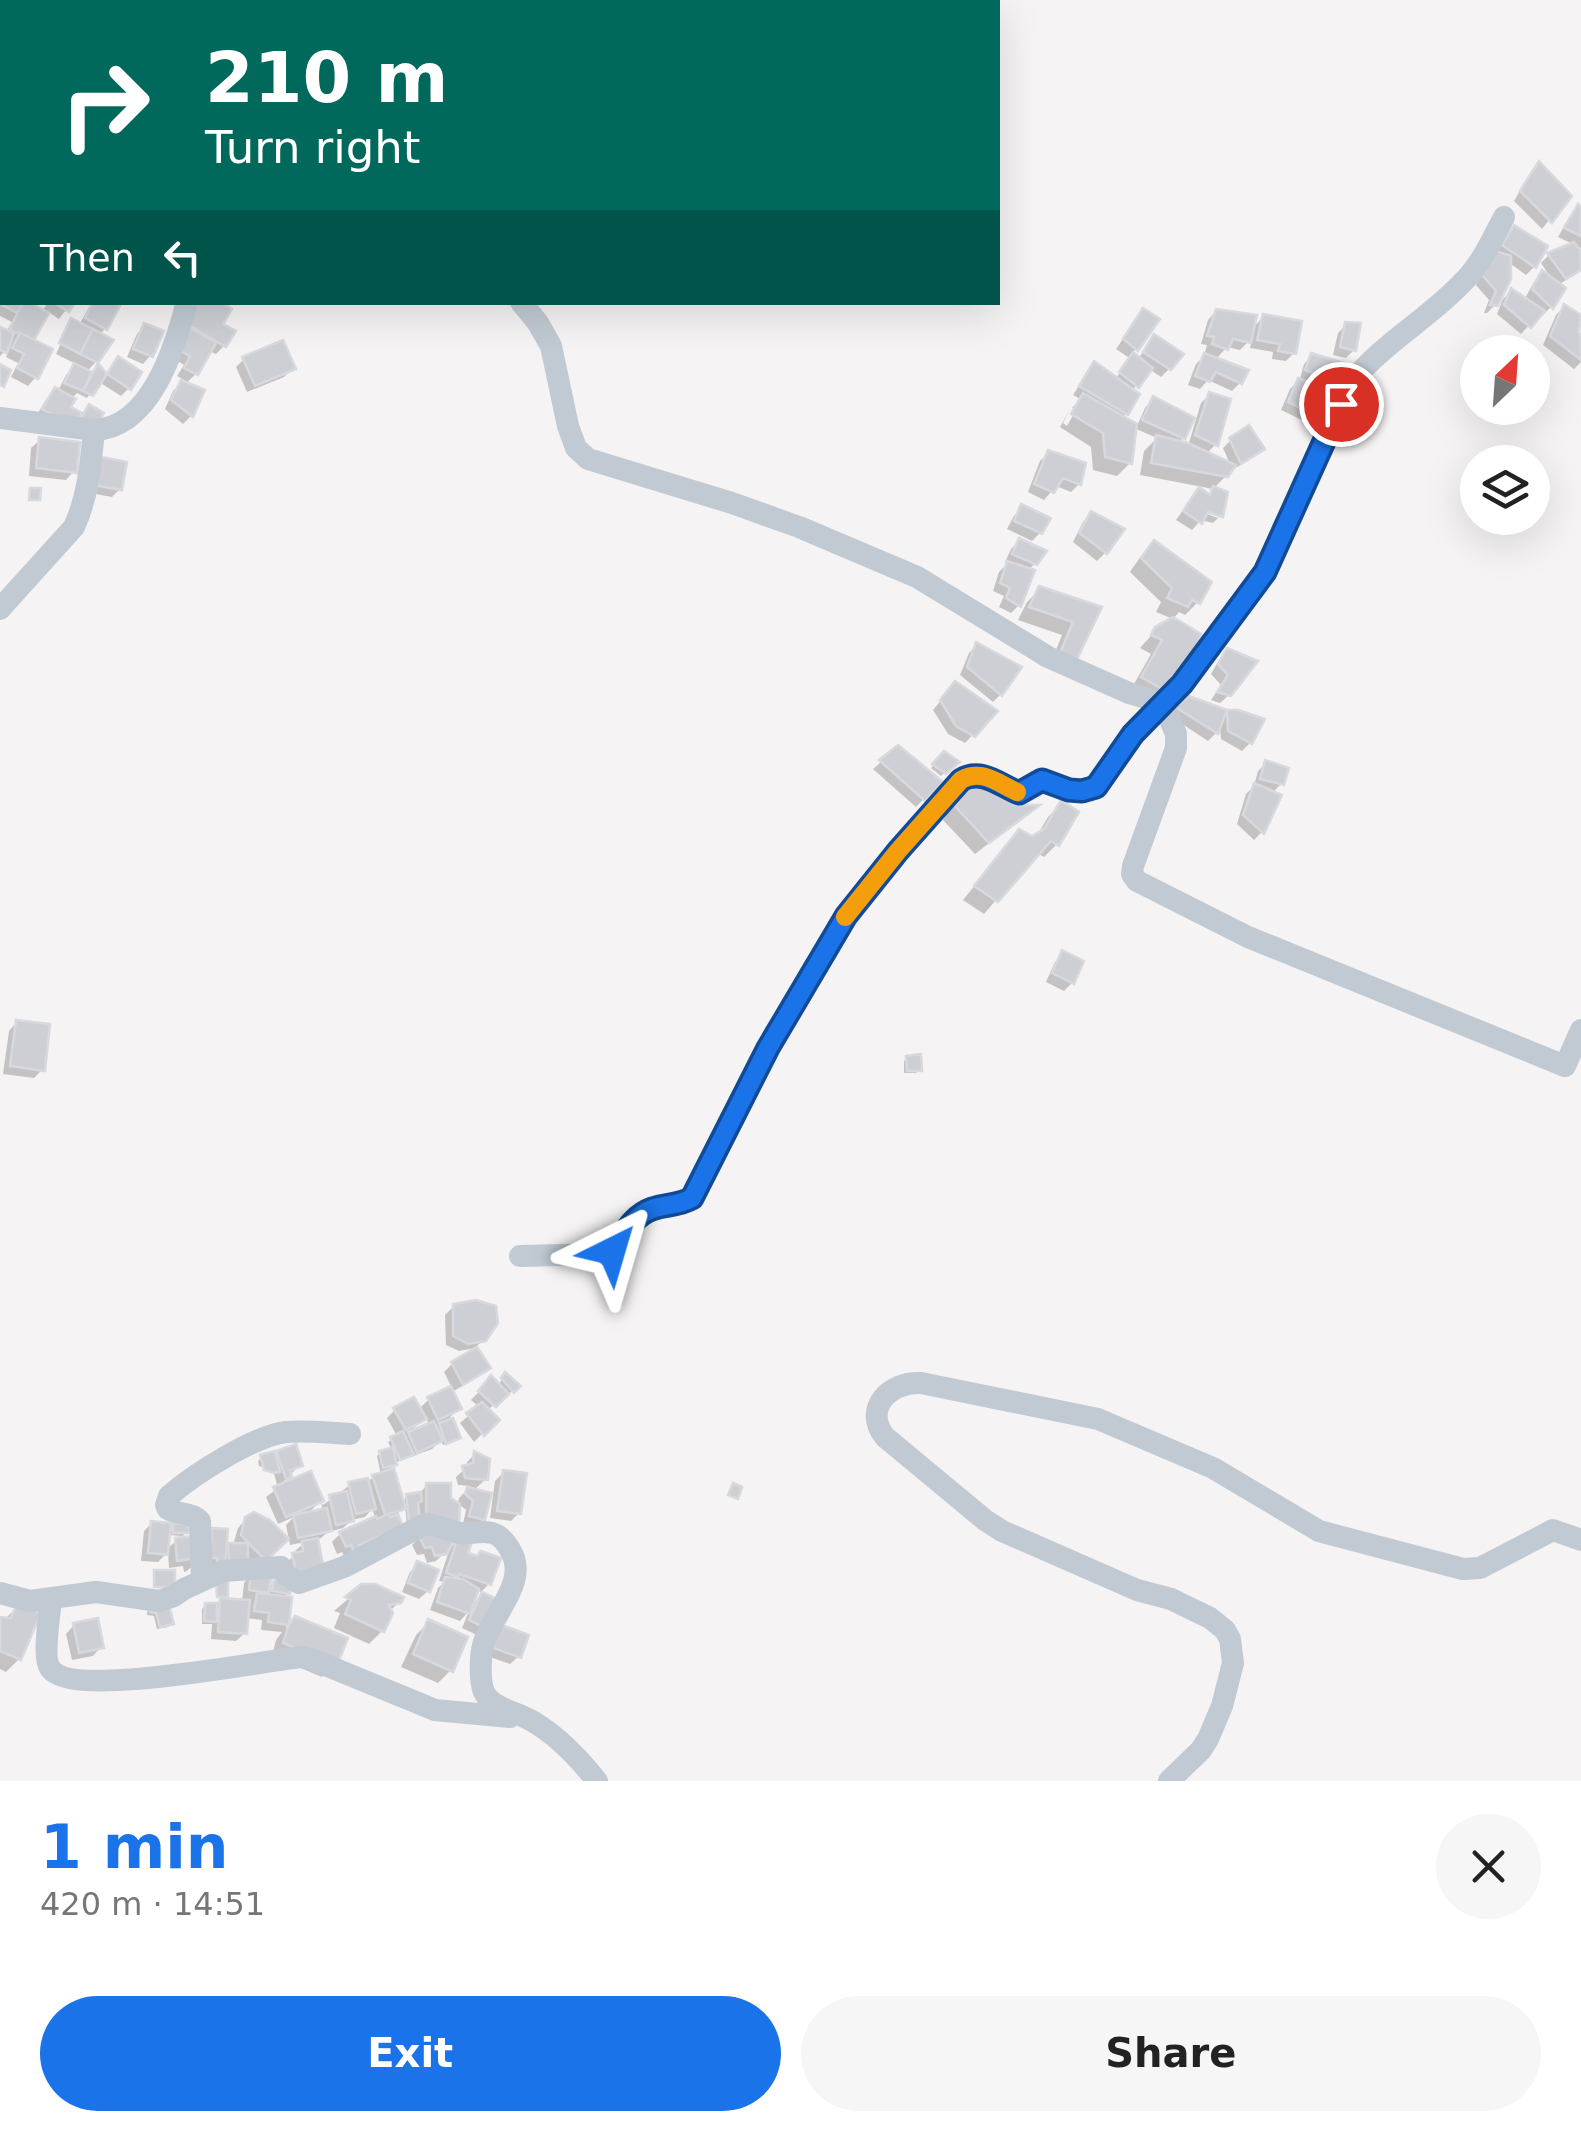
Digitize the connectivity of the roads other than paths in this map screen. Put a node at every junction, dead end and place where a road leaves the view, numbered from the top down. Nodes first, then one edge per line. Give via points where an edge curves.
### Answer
1 (1504, 218) dead end
2 (186, 305) edge
3 (523, 305) edge
4 (0, 418) edge
5 (94, 430) junction
6 (0, 608) edge
7 (1162, 703) junction
8 (1581, 1030) edge
9 (520, 1256) dead end
10 (350, 1434) dead end
11 (1581, 1540) edge
12 (202, 1580) junction
13 (0, 1593) edge
14 (51, 1599) junction
15 (526, 1718) junction
16 (597, 1781) edge
17 (1169, 1781) edge

1 - 7 street via 1463,282 1352,382 1265,572
2 - 5 street via 144,403 117,425
3 - 7 street via 551,346 568,426 588,459 799,526 917,577 1048,657
4 - 5 street
5 - 6 street via 74,527
7 - 8 street via 1176,748 1133,866 1136,880 1248,937 1564,1066
7 - 9 street via 1096,787 1069,790 1042,780 1019,793 977,775 961,780 846,916 768,1048 692,1198 640,1214 604,1254
10 - 12 street via 263,1438 169,1496 168,1509 200,1520
11 - 17 street via 1553,1530 1480,1568 1463,1569 1319,1531 1212,1468 1098,1418 921,1383 892,1389 878,1412 879,1430 985,1520 1137,1590 1171,1599 1224,1630 1233,1663 1222,1706 1208,1739
12 - 14 street via 159,1601 96,1592
12 - 15 street via 281,1566 299,1583 425,1524 490,1532 503,1539 517,1567 483,1642 482,1688 489,1700
13 - 14 street
14 - 15 street via 46,1660 61,1676 150,1678 301,1657 435,1710
15 - 16 street via 580,1759

